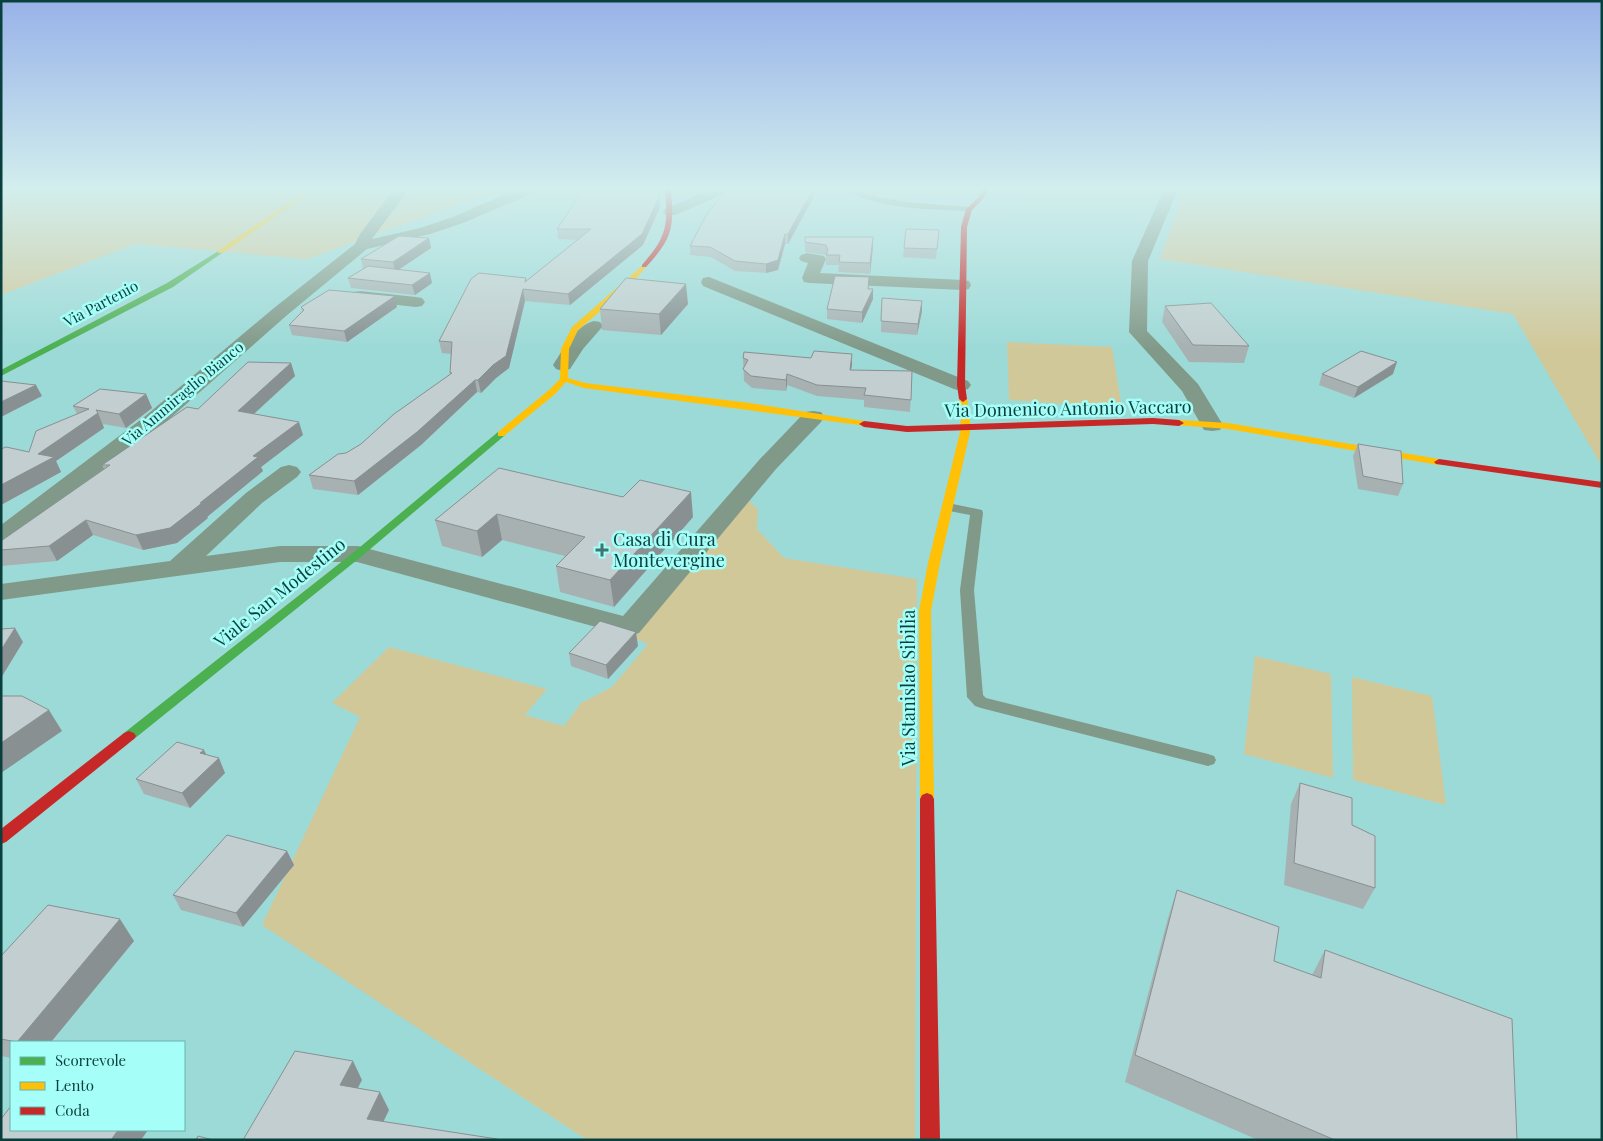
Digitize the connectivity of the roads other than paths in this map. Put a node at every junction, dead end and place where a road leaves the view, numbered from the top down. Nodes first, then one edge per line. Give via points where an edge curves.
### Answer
1 (237, 242) edge
2 (368, 242) edge
3 (665, 242) edge
4 (964, 242) edge
5 (1148, 242) edge
6 (807, 258) dead end
7 (709, 282) dead end
8 (963, 285) junction
9 (347, 295) edge
10 (615, 295) junction
11 (416, 302) dead end
12 (564, 372) junction
13 (1, 374) edge
14 (961, 384) junction
15 (814, 417) junction
16 (1212, 424) junction
17 (966, 428) junction
18 (289, 472) dead end
19 (1602, 485) edge
20 (948, 507) junction
21 (1, 537) edge
22 (358, 554) junction
23 (180, 566) junction
24 (1, 592) edge
25 (1208, 760) dead end
26 (1, 838) edge
27 (930, 1140) edge

1 - 13 street, Via Partenio via 170,285
2 - 21 street, Via Ammiraglio Bianco via 317,292 151,424
3 - 10 street
4 - 8 street, Via Stanislao Sibilia
5 - 16 street via 1140,261 1138,332 1191,388
6 - 8 street via 818,259 810,278
7 - 14 street
8 - 14 street, Via Stanislao Sibilia
9 - 11 street
10 - 12 street via 598,323 575,346
10 - 12 street via 587,316 566,343
12 - 15 street, Via Domenico Antonio Vaccaro via 584,385
12 - 22 street, Viale San Modestino via 544,398
14 - 17 street, Via Stanislao Sibilia
15 - 17 street, Via Domenico Antonio Vaccaro via 907,429
15 - 22 street via 768,464 629,627
16 - 17 street, Via Domenico Antonio Vaccaro via 1153,421
16 - 19 street, Via Domenico Antonio Vaccaro via 1493,471
17 - 20 street, Via Stanislao Sibilia
18 - 23 street via 254,498
20 - 25 lane via 978,513 968,590 975,697 993,706
20 - 27 street, Via Stanislao Sibilia via 925,612
22 - 23 street via 280,554
22 - 26 street, Viale San Modestino
23 - 24 street

